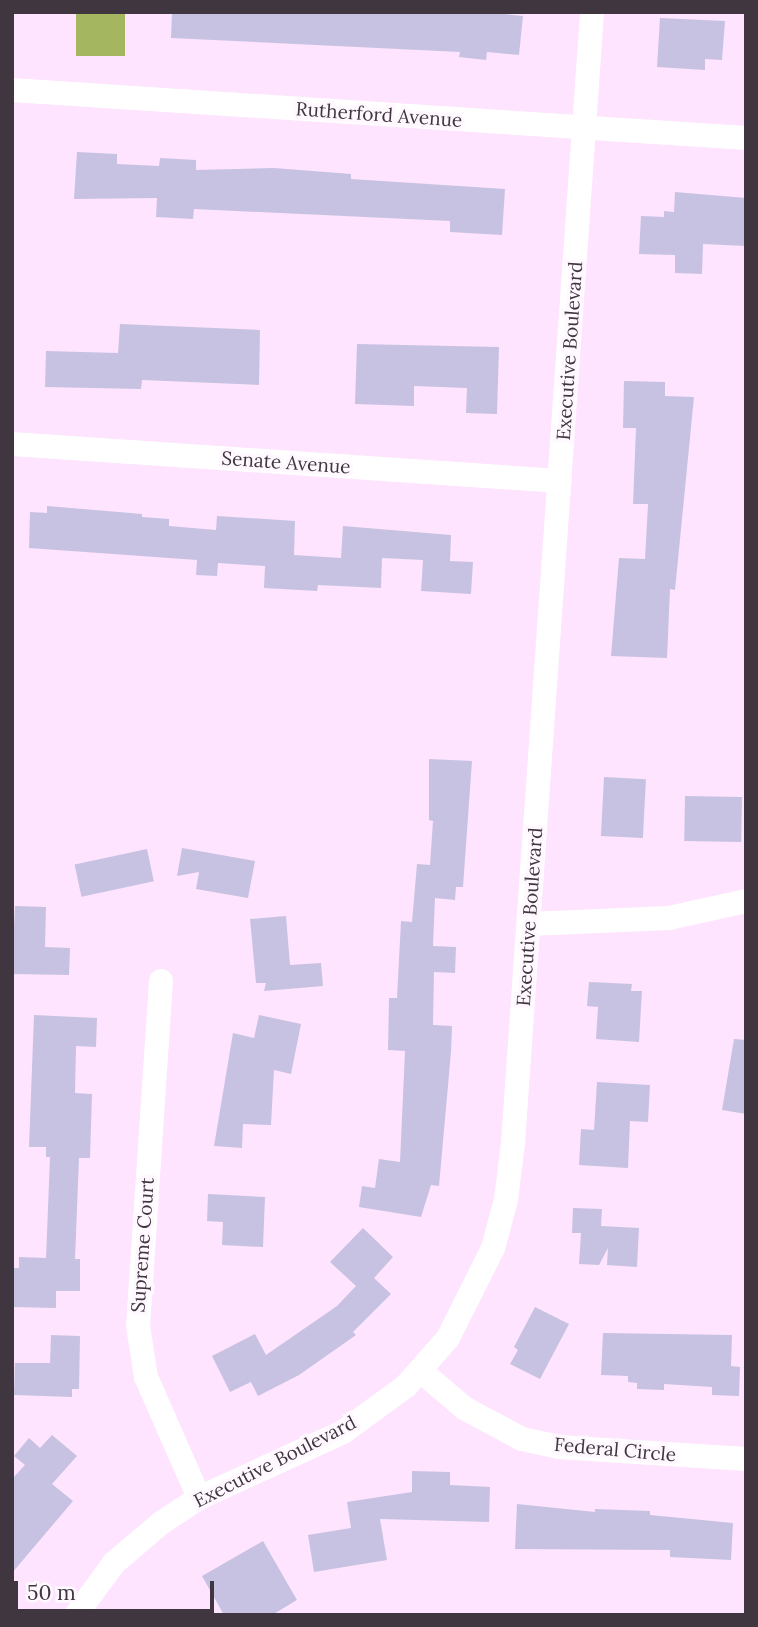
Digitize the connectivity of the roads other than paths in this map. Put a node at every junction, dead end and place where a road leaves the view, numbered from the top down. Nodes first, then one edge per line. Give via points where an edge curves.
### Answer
1 (593, 12) edge
2 (12, 90) edge
3 (585, 128) junction
4 (746, 138) edge
5 (12, 444) edge
6 (560, 481) junction
7 (746, 901) edge
8 (529, 924) junction
9 (161, 981) dead end
10 (421, 1371) junction
11 (746, 1460) edge
12 (199, 1498) junction
13 (76, 1615) edge

1 - 3 street, Executive Boulevard
2 - 3 street, Rutherford Avenue
3 - 4 street, Rutherford Avenue
3 - 6 street, Executive Boulevard
5 - 6 street, Senate Avenue
6 - 8 street, Executive Boulevard
7 - 8 street via 670,918
8 - 10 street, Executive Boulevard via 506,1200 478,1282 448,1338
9 - 12 street, Supreme Court via 138,1326 146,1377
10 - 11 street, Federal Circle via 464,1408 522,1439 559,1447
10 - 12 street, Executive Boulevard via 343,1432
12 - 13 street, Executive Boulevard via 133,1545

